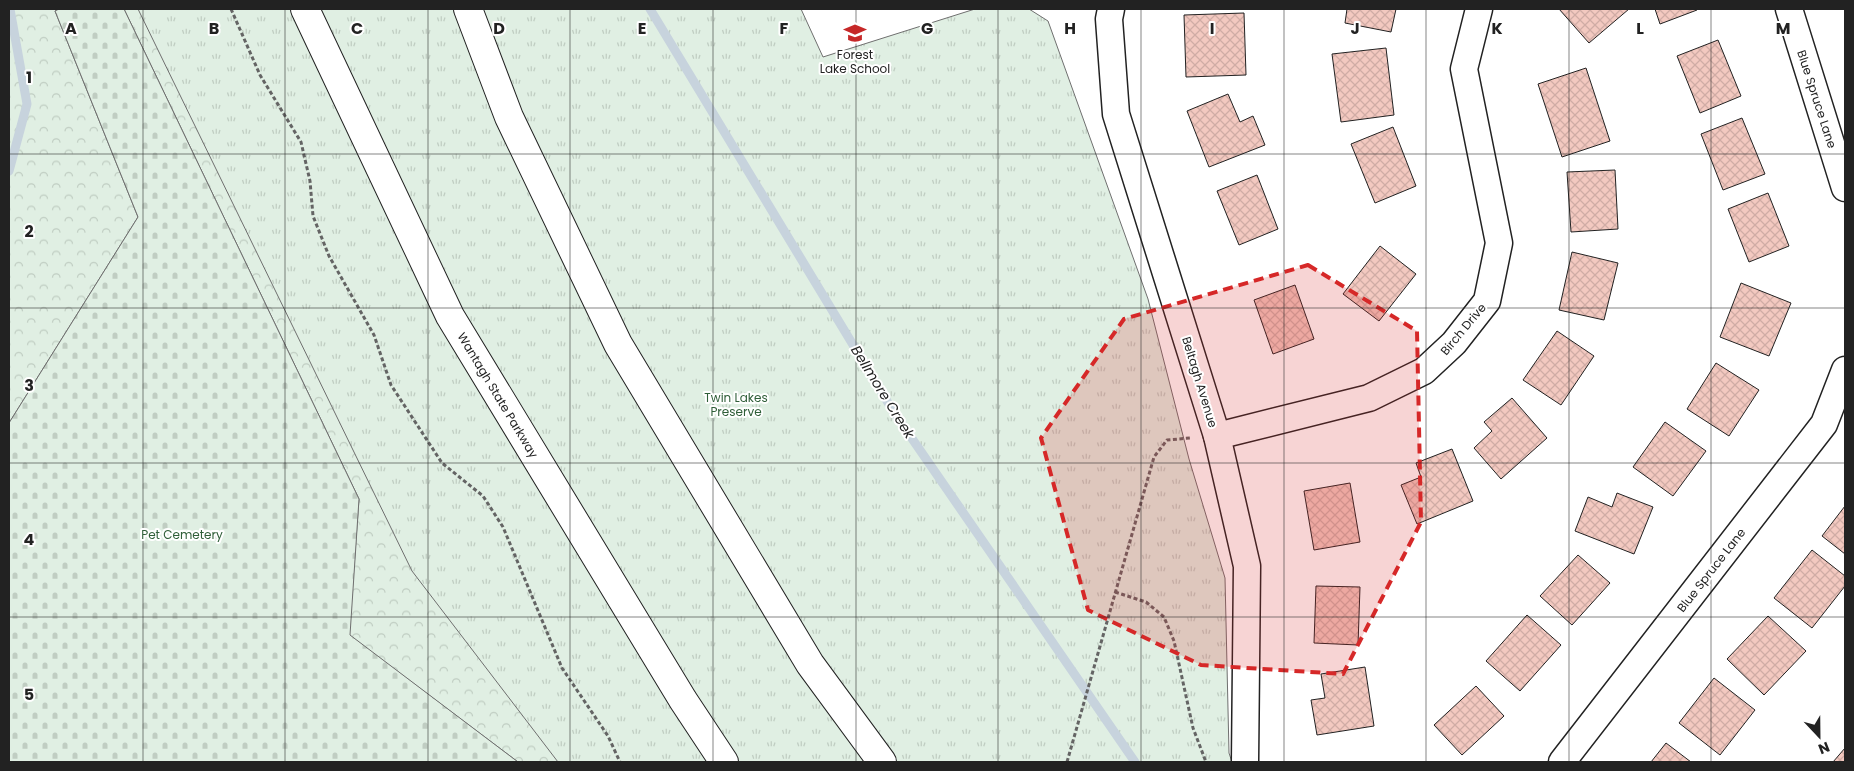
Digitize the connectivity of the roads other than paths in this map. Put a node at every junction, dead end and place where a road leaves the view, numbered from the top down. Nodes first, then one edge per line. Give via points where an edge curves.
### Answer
1 (305, 9) edge
2 (468, 9) edge
3 (1111, 9) edge
4 (1479, 9) edge
5 (1788, 9) edge
6 (1845, 188) edge
7 (1845, 370) edge
8 (1217, 436) junction
9 (724, 762) edge
10 (882, 762) edge
11 (1244, 762) edge
12 (1562, 762) edge

1 - 9 highway, Wantagh State Parkway via 450,316
2 - 10 highway via 509,117 618,344 810,664
3 - 8 street, Beltagh Avenue via 1116,114
4 - 8 street, Birch Drive via 1464,69 1499,243 1487,301 1454,343 1424,371 1369,398
5 - 6 street, Blue Spruce Lane
7 - 12 street, Blue Spruce Lane via 1824,424
8 - 11 street, Beltagh Avenue via 1247,566

